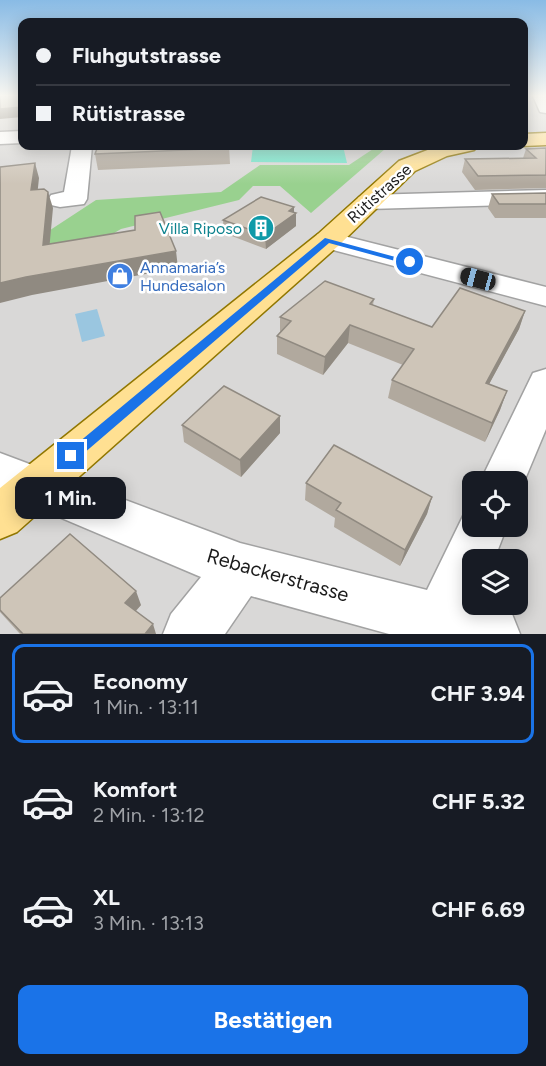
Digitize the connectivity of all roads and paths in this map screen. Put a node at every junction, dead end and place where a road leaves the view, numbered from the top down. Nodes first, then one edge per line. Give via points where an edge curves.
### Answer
1 (18, 137) edge
2 (0, 138) edge
3 (546, 139) edge
4 (528, 140) edge
5 (81, 150) edge
6 (446, 150) edge
7 (546, 197) edge
8 (60, 200) dead end
9 (368, 202) junction
10 (328, 240) junction
11 (546, 297) edge
12 (546, 383) edge
13 (507, 471) edge
14 (12, 492) edge
15 (478, 537) edge
16 (240, 568) junction
17 (442, 620) junction
18 (191, 634) edge
19 (492, 634) edge

1 - 2 street
3 - 4 main road
5 - 8 street via 75,199
6 - 9 main road, Rütistrasse via 407,166
7 - 9 street
9 - 10 main road, Rütistrasse
10 - 11 street
10 - 14 main road, Rütistrasse
12 - 13 street
14 - 16 street, Rebackerstrasse
15 - 17 street
16 - 17 street, Rebackerstrasse
16 - 18 street
17 - 19 street, Rebackerstrasse

